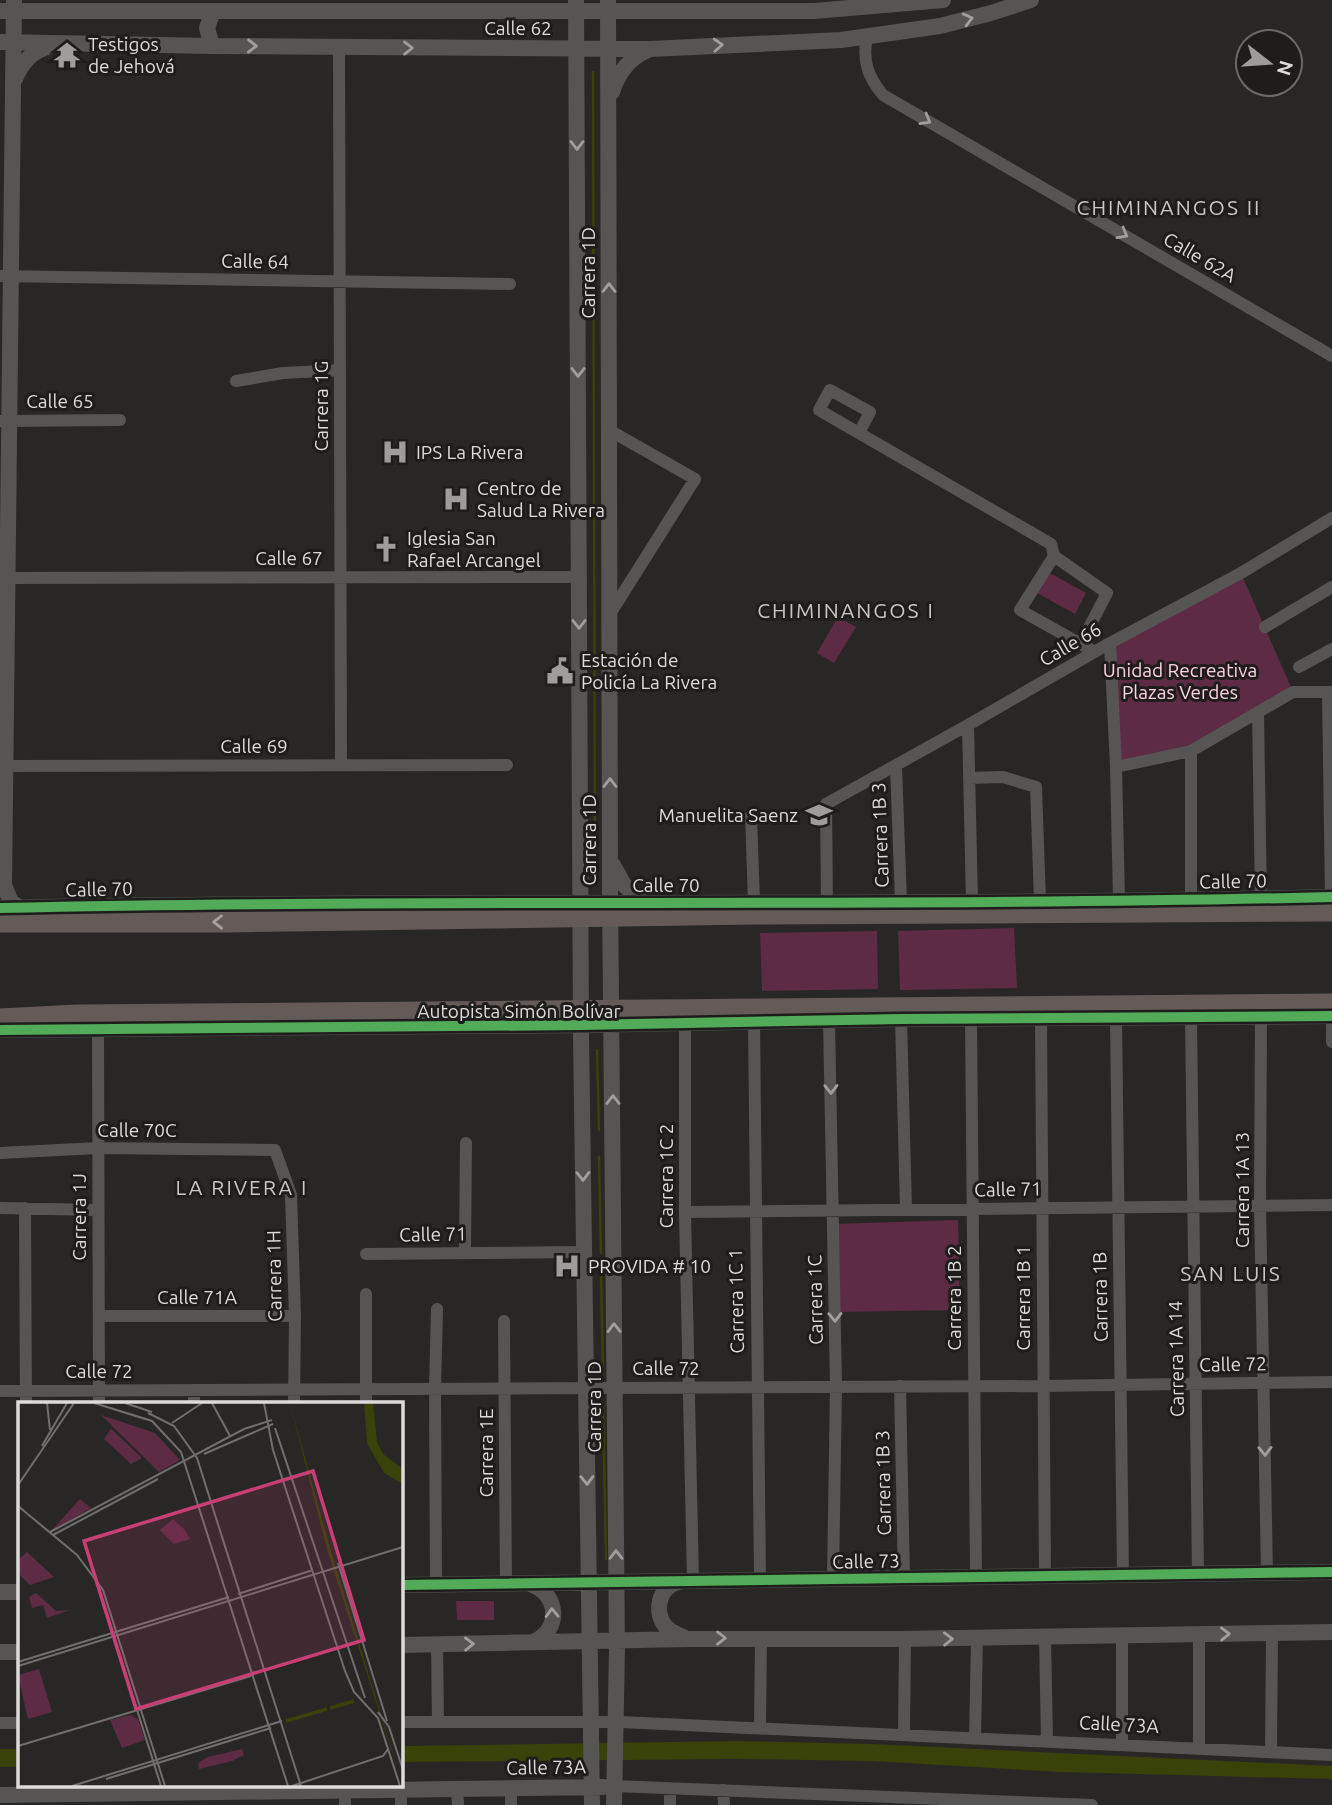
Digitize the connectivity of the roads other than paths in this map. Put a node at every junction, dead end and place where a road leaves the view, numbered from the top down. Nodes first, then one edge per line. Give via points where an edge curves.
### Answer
1 (50, 0) edge
2 (560, 0) edge
3 (626, 0) edge
4 (1031, 0) edge
5 (939, 1) edge
6 (580, 4) edge
7 (604, 4) edge
8 (858, 4) edge
9 (260, 5) edge
10 (661, 6) edge
11 (9, 7) edge
12 (71, 11) junction
13 (213, 11) junction
14 (542, 11) junction
15 (642, 11) junction
16 (814, 11) junction
17 (940, 26) junction
18 (867, 37) junction
19 (814, 41) junction
20 (7, 42) edge
21 (62, 44) junction
22 (212, 46) junction
23 (339, 47) junction
24 (548, 49) junction
25 (576, 49) junction
26 (608, 49) junction
27 (650, 49) junction
28 (576, 76) junction
29 (12, 85) junction
30 (610, 99) junction
31 (5, 276) edge
32 (340, 281) junction
33 (510, 284) dead end
34 (5, 330) edge
35 (1332, 356) edge
36 (340, 370) junction
37 (236, 381) dead end
38 (120, 420) dead end
39 (5, 421) edge
40 (609, 430) junction
41 (859, 433) dead end
42 (1332, 518) edge
43 (1054, 556) junction
44 (579, 577) junction
45 (4, 578) edge
46 (341, 578) junction
47 (610, 578) junction
48 (1332, 587) edge
49 (626, 588) junction
50 (610, 614) junction
51 (1265, 627) dead end
52 (4, 629) edge
53 (1081, 643) junction
54 (1110, 643) junction
55 (1332, 649) edge
56 (1094, 652) junction
57 (1299, 667) dead end
58 (1330, 692) edge
59 (1258, 712) junction
60 (968, 725) junction
61 (1191, 751) junction
62 (341, 765) junction
63 (507, 765) dead end
64 (3, 766) edge
65 (896, 766) junction
66 (1116, 766) junction
67 (970, 778) junction
68 (751, 815) dead end
69 (610, 852) junction
70 (1261, 899) junction
71 (1119, 900) junction
72 (1191, 900) junction
73 (1040, 901) junction
74 (1332, 901) edge
75 (754, 902) junction
76 (901, 902) junction
77 (972, 902) junction
78 (644, 903) junction
79 (0, 908) edge
80 (20, 908) junction
81 (828, 908) junction
82 (534, 910) junction
83 (580, 910) junction
84 (611, 910) junction
85 (95, 912) junction
86 (0, 922) edge
87 (1332, 1004) edge
88 (77, 1015) junction
89 (829, 1015) junction
90 (1332, 1016) edge
91 (1261, 1017) junction
92 (581, 1018) junction
93 (612, 1018) junction
94 (1116, 1018) junction
95 (1191, 1018) junction
96 (493, 1019) junction
97 (901, 1019) junction
98 (971, 1019) junction
99 (1041, 1019) junction
100 (0, 1020) edge
101 (754, 1022) junction
102 (685, 1024) junction
103 (98, 1029) junction
104 (0, 1030) edge
105 (24, 1030) junction
106 (1332, 1042) edge
107 (466, 1143) dead end
108 (98, 1148) junction
109 (275, 1150) joint
110 (0, 1153) edge
111 (1332, 1205) edge
112 (1193, 1206) junction
113 (1260, 1206) junction
114 (1118, 1207) junction
115 (0, 1208) edge
116 (25, 1208) junction
117 (1042, 1208) junction
118 (98, 1209) junction
119 (906, 1209) junction
120 (972, 1209) junction
121 (833, 1210) junction
122 (755, 1211) junction
123 (685, 1212) junction
124 (584, 1252) junction
125 (465, 1253) junction
126 (366, 1254) dead end
127 (366, 1294) dead end
128 (438, 1309) dead end
129 (295, 1316) junction
130 (99, 1317) junction
131 (503, 1321) dead end
132 (1332, 1382) edge
133 (1263, 1383) junction
134 (1195, 1384) junction
135 (1121, 1385) junction
136 (836, 1386) junction
137 (901, 1386) junction
138 (974, 1386) junction
139 (1043, 1386) junction
140 (505, 1387) junction
141 (586, 1387) junction
142 (615, 1387) junction
143 (688, 1387) junction
144 (757, 1387) junction
145 (294, 1388) junction
146 (366, 1388) junction
147 (435, 1388) junction
148 (99, 1390) junction
149 (194, 1390) junction
150 (0, 1391) edge
151 (26, 1397) edge
152 (99, 1402) edge
153 (194, 1402) edge
154 (294, 1402) edge
155 (366, 1402) edge
156 (1332, 1572) edge
157 (1267, 1573) junction
158 (1198, 1574) junction
159 (1123, 1575) junction
160 (1045, 1576) junction
161 (975, 1577) junction
162 (905, 1578) junction
163 (833, 1579) junction
164 (760, 1580) junction
165 (689, 1581) junction
166 (616, 1582) junction
167 (589, 1583) junction
168 (506, 1584) junction
169 (529, 1584) junction
170 (402, 1585) edge
171 (436, 1585) junction
172 (18, 1591) edge
173 (0, 1592) edge
174 (1332, 1632) edge
175 (1272, 1633) junction
176 (1199, 1634) junction
177 (1122, 1635) junction
178 (1045, 1637) junction
179 (761, 1638) junction
180 (977, 1638) junction
181 (687, 1639) junction
182 (905, 1639) junction
183 (617, 1640) junction
184 (589, 1641) junction
185 (531, 1643) junction
186 (436, 1644) junction
187 (402, 1645) edge
188 (0, 1652) edge
189 (18, 1652) edge
190 (402, 1722) edge
191 (438, 1722) junction
192 (0, 1723) edge
193 (18, 1723) edge
194 (760, 1728) junction
195 (591, 1729) junction
196 (616, 1730) junction
197 (904, 1735) junction
198 (975, 1738) junction
199 (1047, 1742) junction
200 (1122, 1745) junction
201 (1199, 1749) junction
202 (1271, 1752) junction
203 (1332, 1755) edge
204 (615, 1779) junction
205 (592, 1788) junction
206 (670, 1788) junction
207 (105, 1789) edge
208 (723, 1790) junction
209 (0, 1795) edge
210 (458, 1797) edge
211 (511, 1797) edge
212 (241, 1798) edge
213 (294, 1798) edge
214 (345, 1798) edge
215 (401, 1798) edge
216 (80, 1799) edge
217 (136, 1799) edge
218 (190, 1799) edge
219 (773, 1799) edge
220 (27, 1800) edge
221 (825, 1800) edge
222 (883, 1801) edge
223 (942, 1802) edge
224 (998, 1803) edge
225 (1056, 1804) edge
226 (592, 1805) edge
227 (614, 1805) edge
228 (670, 1805) edge
229 (724, 1805) edge
230 (1092, 1805) edge

1 - 12 street
2 - 14 street
3 - 15 street
17 -> 4 street, Calle 62
5 - 8 street
5 - 17 street via 943,12
6 - 7 street, Calle 62
6 - 14 street, Calle 62
6 - 25 street, Carrera 1D
7 - 15 street
7 - 26 street, Carrera 1D
8 - 16 street
9 - 13 street, Calle 62
9 - 14 street, Calle 62
10 - 15 street
10 - 16 street
11 - 12 street, Calle 62
11 - 20 street
12 - 13 street, Calle 62
13 - 22 street via 207,28
16 - 19 street via 804,23 804,31
17 - 18 street, Calle 62
18 - 19 street, Calle 62
18 -> 35 street, Calle 62A via 865,61 871,81 883,95
27 -> 19 street, Calle 62
20 - 21 street, Calle 62
20 - 29 street
21 - 22 street, Calle 62
21 - 29 street via 34,52
22 -> 23 street, Calle 62
23 -> 24 street, Calle 62
23 - 32 street, Carrera 1G
24 - 25 street, Calle 62
24 - 28 street via 565,60
25 - 26 street, Calle 62
25 - 28 street, Carrera 1D
26 - 27 street, Calle 62
26 - 30 street, Carrera 1D
27 - 30 street via 626,65
28 -> 44 street, Carrera 1D
29 - 31 street
40 -> 30 street, Carrera 1D
31 - 32 street, Calle 64
31 - 34 street
32 - 33 street, Calle 64
32 - 36 street, Carrera 1G
34 - 39 street
36 - 37 street
36 - 46 street, Carrera 1G
38 - 39 street, Calle 65
39 - 45 street
40 - 47 street, Carrera 1D
40 - 49 street via 695,479
41 - 43 street via 1051,544
42 - 54 street, Calle 66
43 - 53 street via 1107,593
43 - 53 street via 1020,611
44 - 46 street, Calle 67
44 -> 83 street, Carrera 1D
45 - 46 street, Calle 67
45 - 52 street
46 - 62 street, Carrera 1G
47 - 49 street
47 - 50 street, Carrera 1D
48 - 51 street
49 - 50 street
69 -> 50 street, Carrera 1D
52 - 64 street
53 - 56 street
54 - 56 street, Calle 66
54 - 66 street
55 - 57 street
56 - 60 street, Calle 66
58 - 59 street via 1293,692
58 - 74 street
59 - 61 street
59 - 70 street
60 - 65 street, Calle 66
60 - 67 street
61 - 66 street
61 - 72 street
62 - 63 street, Calle 69
62 - 64 street, Calle 69
64 - 80 street via 4,885 11,902
65 - 76 street, Carrera 1B 3
65 - 81 street, Calle 66 via 826,804
66 - 71 street
67 - 73 street via 1003,777 1036,787
67 - 77 street
68 - 75 street
69 - 78 street via 624,885
69 - 84 street, Carrera 1D
70 - 72 street, Calle 70
70 - 74 street, Calle 70
71 - 72 street, Calle 70
71 - 73 street, Calle 70
73 - 77 street, Calle 70
74 - 81 highway
75 - 78 street, Calle 70
75 - 81 street, Calle 70
76 - 77 street, Calle 70
76 - 81 street, Calle 70
78 - 84 street, Calle 70
79 - 80 street, Calle 70
80 - 85 street, Calle 70
81 - 84 highway
82 - 83 highway
82 - 85 street, Calle 70
82 -> 85 highway via 118,923
83 - 84 highway
83 - 92 street, Carrera 1D
84 - 93 street, Carrera 1D
85 - 86 highway
87 - 89 highway, Autopista Simón Bolívar
88 - 96 highway, Autopista Simón Bolívar
88 - 100 highway, Autopista Simón Bolívar
88 - 105 highway
89 - 93 highway, Autopista Simón Bolívar
89 - 97 street
89 - 101 street
89 -> 121 street, Carrera 1C
90 - 91 street
90 - 106 street
91 - 95 street
91 - 113 street, Carrera 1A 13
92 - 93 highway, Autopista Simón Bolívar
92 - 96 highway, Autopista Simón Bolívar
92 -> 124 street, Carrera 1D
93 - 102 street
142 -> 93 street, Carrera 1D
94 - 95 street
94 - 99 street
94 - 114 street, Carrera 1B
95 - 112 street, Carrera 1A 14
96 - 103 street
97 - 98 street
97 - 119 street
98 - 99 street
98 - 120 street, Carrera 1B 2
99 - 117 street, Carrera 1B 1
101 - 102 street
101 - 122 street, Carrera 1C 1
102 - 123 street, Carrera 1C 2
103 - 105 street
103 - 108 street, Carrera 1J
104 - 105 street
107 - 125 street
108 - 109 street, Calle 70C
108 - 110 street, Calle 70C
108 - 118 street, Carrera 1J
109 - 129 street, Carrera 1H via 291,1195
111 - 113 street, Calle 71
112 - 113 street, Calle 71
112 - 114 street, Calle 71
112 - 134 street, Carrera 1A 14
113 - 133 street, Carrera 1A 13
114 - 117 street, Calle 71
114 - 135 street, Carrera 1B
115 - 116 street
116 - 118 street
116 - 151 street
117 - 120 street, Calle 71
117 - 139 street, Carrera 1B 1
118 - 130 street, Carrera 1J
119 - 120 street, Calle 71
119 - 121 street, Calle 71
120 - 138 street, Carrera 1B 2
121 - 122 street, Calle 71
121 -> 136 street, Carrera 1C
122 - 123 street, Calle 71
122 - 144 street, Carrera 1C 1
123 - 143 street, Carrera 1C 2
124 - 125 street, Calle 71
124 - 141 street, Carrera 1D
125 - 126 street, Calle 71
127 - 146 street
128 - 147 street
129 - 130 street, Calle 71A
129 - 145 street, Carrera 1H
130 - 148 street, Carrera 1J
131 - 140 street, Carrera 1E
132 - 133 street, Calle 72
133 - 134 street, Calle 72
133 -> 157 street, Carrera 1A 13
134 - 135 street, Calle 72
134 - 158 street, Carrera 1A 14
135 - 139 street, Calle 72
135 - 159 street, Carrera 1B
136 - 137 street, Calle 72
136 - 144 street, Calle 72
136 - 163 street, Carrera 1C
137 - 138 street, Calle 72
137 - 162 street, Carrera 1B 3
138 - 139 street, Calle 72
138 - 161 street, Carrera 1B 2
139 - 160 street, Carrera 1B 1
140 - 141 street, Calle 72
140 - 147 street, Calle 72
140 - 168 street, Carrera 1E
141 - 142 street, Calle 72
141 -> 167 street, Carrera 1D
142 - 143 street, Calle 72
166 -> 142 street, Carrera 1D
143 - 144 street, Calle 72
143 - 165 street, Carrera 1C 2
144 - 164 street, Carrera 1C 1
145 - 146 street, Calle 72
145 - 149 street, Calle 72
145 - 154 street, Carrera 1H
146 - 147 street, Calle 72
146 - 155 street
147 - 171 street
148 - 149 street, Calle 72
148 - 151 street, Calle 72
148 - 152 street, Carrera 1J
149 - 153 street
150 - 151 street, Calle 72
156 - 157 street, Calle 73
157 - 158 street, Calle 73
158 - 159 street, Calle 73
159 - 160 street, Calle 73
160 - 161 street, Calle 73
161 - 162 street, Calle 73
162 - 163 street, Calle 73
163 - 164 street, Calle 73
164 - 165 street, Calle 73
165 - 166 street, Calle 73
165 - 181 street via 666,1589 659,1609 667,1628
166 - 167 street, Calle 73
166 - 183 street, Carrera 1D
167 - 169 street, Calle 73
167 - 184 street, Carrera 1D
168 - 169 street, Calle 73
168 - 171 street, Calle 73
185 -> 169 street via 547,1633 554,1615 549,1597
170 - 171 street, Calle 73
172 - 173 street
174 - 175 street
176 -> 175 street
175 - 202 street
176 - 177 street
176 - 201 street
177 - 178 street
177 - 200 street
178 - 180 street
178 - 199 street
181 -> 179 street
179 - 182 street
179 - 194 street
182 -> 180 street
180 - 198 street
181 - 183 street
182 - 197 street
183 - 184 street
183 - 196 street, Carrera 1D
184 - 185 street
184 - 195 street, Carrera 1D
186 -> 185 street
186 - 187 street
186 - 191 street
188 - 189 street
190 - 191 street, Calle 73A
191 - 195 street, Calle 73A
192 - 193 street
194 - 196 street, Calle 73A
194 - 197 street, Calle 73A
195 - 196 street, Calle 73A
195 - 205 street, Carrera 1D
196 - 204 street, Carrera 1D
197 - 198 street, Calle 73A
198 - 199 street, Calle 73A
199 - 200 street, Calle 73A
200 - 201 street, Calle 73A
201 - 202 street, Calle 73A
202 - 203 street, Calle 73A
204 - 205 street, Calle 73A
204 - 206 street, Calle 73A
204 - 227 street, Carrera 1D
205 - 211 street, Calle 73A
205 - 226 street, Carrera 1D
206 - 208 street, Calle 73A
206 - 228 street
207 - 216 street, Calle 73A
207 - 217 street, Calle 73A
208 - 219 street, Calle 73A
208 - 229 street
209 - 220 street, Calle 73A
210 - 211 street, Calle 73A
210 - 215 street, Calle 73A
212 - 213 street, Calle 73A
212 - 218 street, Calle 73A
213 - 214 street, Calle 73A
214 - 215 street, Calle 73A
216 - 220 street, Calle 73A
217 - 218 street, Calle 73A
219 - 221 street, Calle 73A
221 - 222 street, Calle 73A
222 - 223 street, Calle 73A
223 - 224 street, Calle 73A
224 - 225 street, Calle 73A
225 - 230 street, Calle 73A

